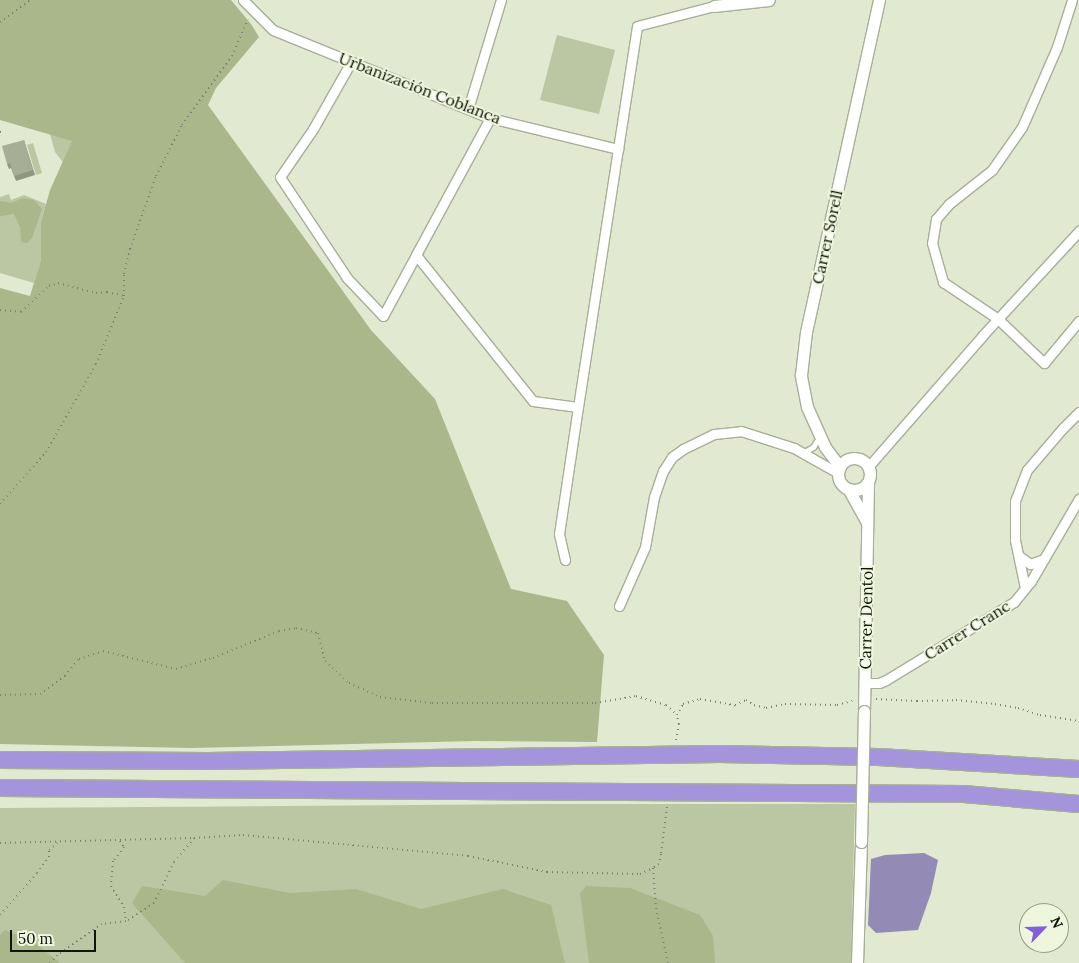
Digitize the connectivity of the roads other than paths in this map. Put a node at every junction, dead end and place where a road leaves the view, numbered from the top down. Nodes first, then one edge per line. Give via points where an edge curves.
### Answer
1 (243, 0) edge
2 (501, 0) edge
3 (769, 0) edge
4 (879, 0) edge
5 (1072, 0) edge
6 (716, 3) edge
7 (351, 62) junction
8 (468, 108) junction
9 (490, 118) junction
10 (618, 149) junction
11 (1079, 232) edge
12 (1075, 242) edge
13 (416, 255) junction
14 (998, 319) junction
15 (1079, 321) edge
16 (578, 407) junction
17 (1079, 412) edge
18 (820, 437) junction
19 (803, 453) junction
20 (868, 467) junction
21 (839, 470) junction
22 (868, 483) junction
23 (849, 490) junction
24 (1079, 499) edge
25 (868, 524) junction
26 (1019, 556) junction
27 (1044, 559) junction
28 (566, 560) dead end
29 (1028, 585) junction
30 (619, 606) dead end
31 (865, 683) junction
32 (0, 760) edge
33 (1079, 769) edge
34 (0, 788) edge
35 (1079, 804) edge
36 (857, 963) edge

1 - 7 street, Urbanización Coblanca via 273,30
2 - 8 street
3 - 6 street
4 - 18 street, Carrer Sorell via 806,332 801,375 807,407
5 - 14 street via 1057,47 1022,127 992,170 936,218 932,243 943,282
6 - 10 street via 636,26
7 - 8 street, Urbanización Coblanca
7 - 13 street via 313,129 280,177 347,278 384,316
8 - 9 street, Urbanización Coblanca
9 - 10 street, Urbanización Coblanca
9 - 13 street
10 - 16 street
11 - 12 street
12 - 14 street
13 - 16 street via 533,401
14 - 15 street via 1044,363
14 - 20 street
16 - 28 street via 559,534
17 - 26 street via 1027,470 1015,501 1015,540
18 - 19 lane
18 - 21 street, Carrer Sorell
19 - 21 street
19 - 30 street via 754,434 727,431 697,441 672,457 658,483 645,547
20 - 21 street via 856,458 846,460
20 - 22 street
21 - 23 street via 841,483
22 - 23 street via 860,489
22 - 25 street, Carrer Dentol
23 - 25 street
24 - 27 street, Carrer Cranc
25 - 31 street, Carrer Dentol
26 - 27 street via 1030,564
26 - 29 street
27 - 29 street, Carrer Cranc
29 - 31 street, Carrer Cranc via 1014,602 886,680
31 - 36 street, Carrer Dentol, bridge
32 - 33 highway via 208,761 720,754 878,757
34 - 35 highway via 964,794

